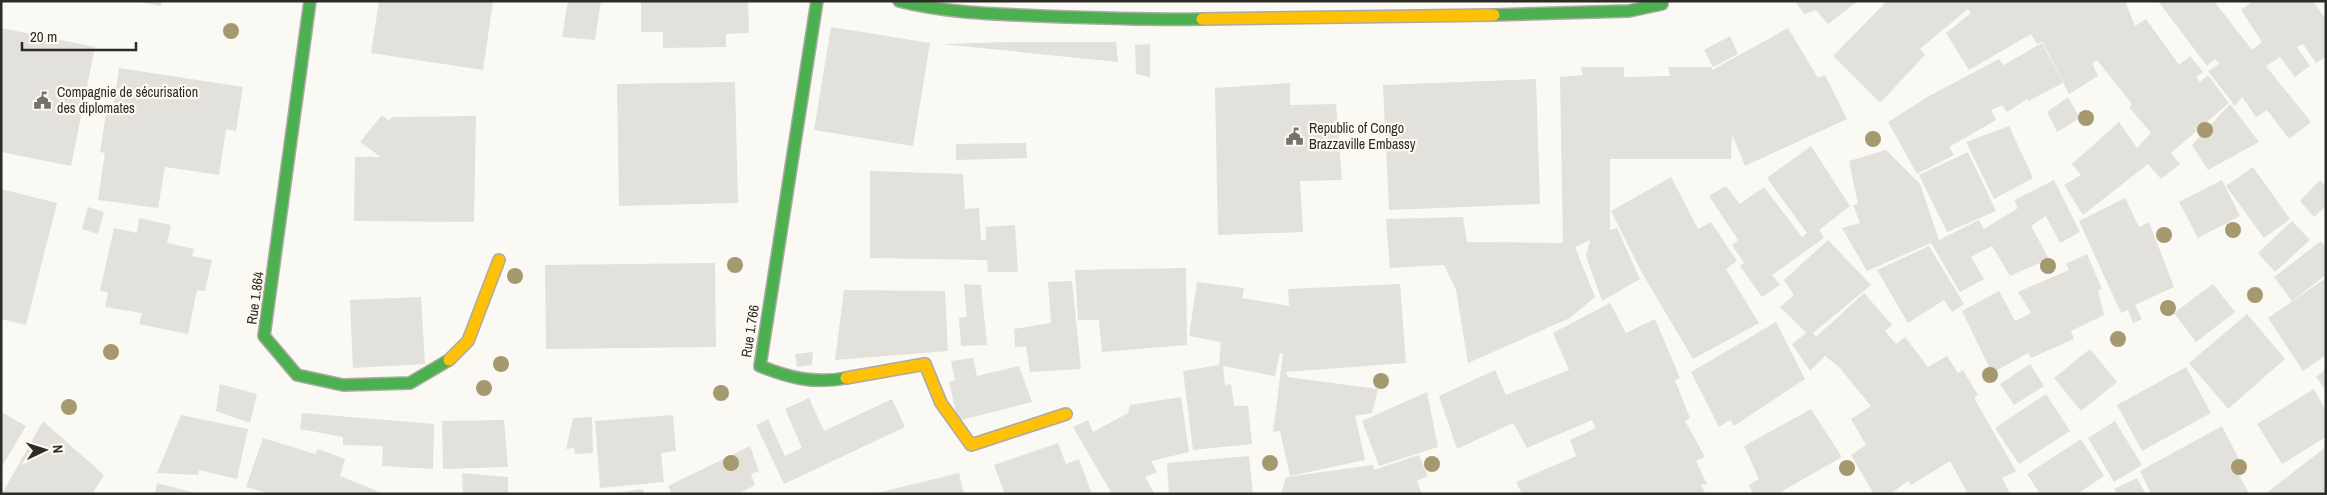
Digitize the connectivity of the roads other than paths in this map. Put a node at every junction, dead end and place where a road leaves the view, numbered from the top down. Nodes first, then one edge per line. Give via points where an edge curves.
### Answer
1 (310, 1) edge
2 (817, 1) edge
3 (899, 1) edge
4 (1662, 4) dead end
5 (499, 260) dead end
6 (1066, 414) dead end

1 - 5 street, Rue 1.864 via 264,336 297,375 343,385 410,382 447,362 468,341
2 - 6 street, Rue 1.766 via 760,366 788,377 830,381 925,364 941,403 971,446
3 - 4 street via 982,14 1136,20 1593,13 1629,11

